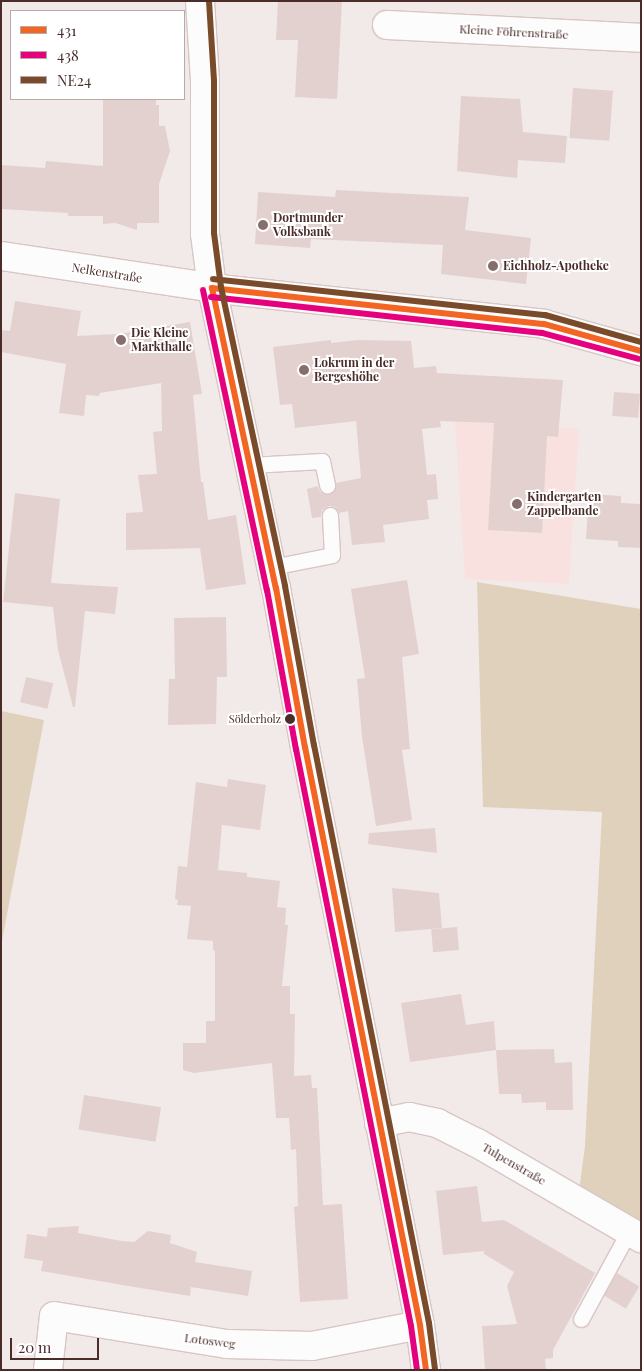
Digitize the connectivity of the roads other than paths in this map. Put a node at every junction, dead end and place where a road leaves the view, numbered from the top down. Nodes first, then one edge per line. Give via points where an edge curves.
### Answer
1 (200, 1) edge
2 (387, 25) dead end
3 (641, 38) edge
4 (1, 256) edge
5 (212, 288) junction
6 (641, 351) edge
7 (250, 465) junction
8 (327, 485) dead end
9 (330, 514) dead end
10 (272, 567) junction
11 (379, 1123) junction
12 (635, 1235) edge
13 (582, 1319) dead end
14 (420, 1324) junction
15 (48, 1370) edge
16 (426, 1370) edge

1 - 5 street via 206,81 205,234
2 - 3 street, Kleine Föhrenstraße
4 - 5 street, Nelkenstraße
5 - 6 street, Nelkenstraße via 544,324
5 - 7 street
7 - 8 lane via 322,461
7 - 10 street
9 - 10 lane via 332,555
10 - 11 street
11 - 12 street, Tulpenstraße via 410,1117 437,1123
11 - 14 street
12 - 13 lane
14 - 15 street, Lotosweg via 312,1346 227,1344 54,1316
14 - 16 street

